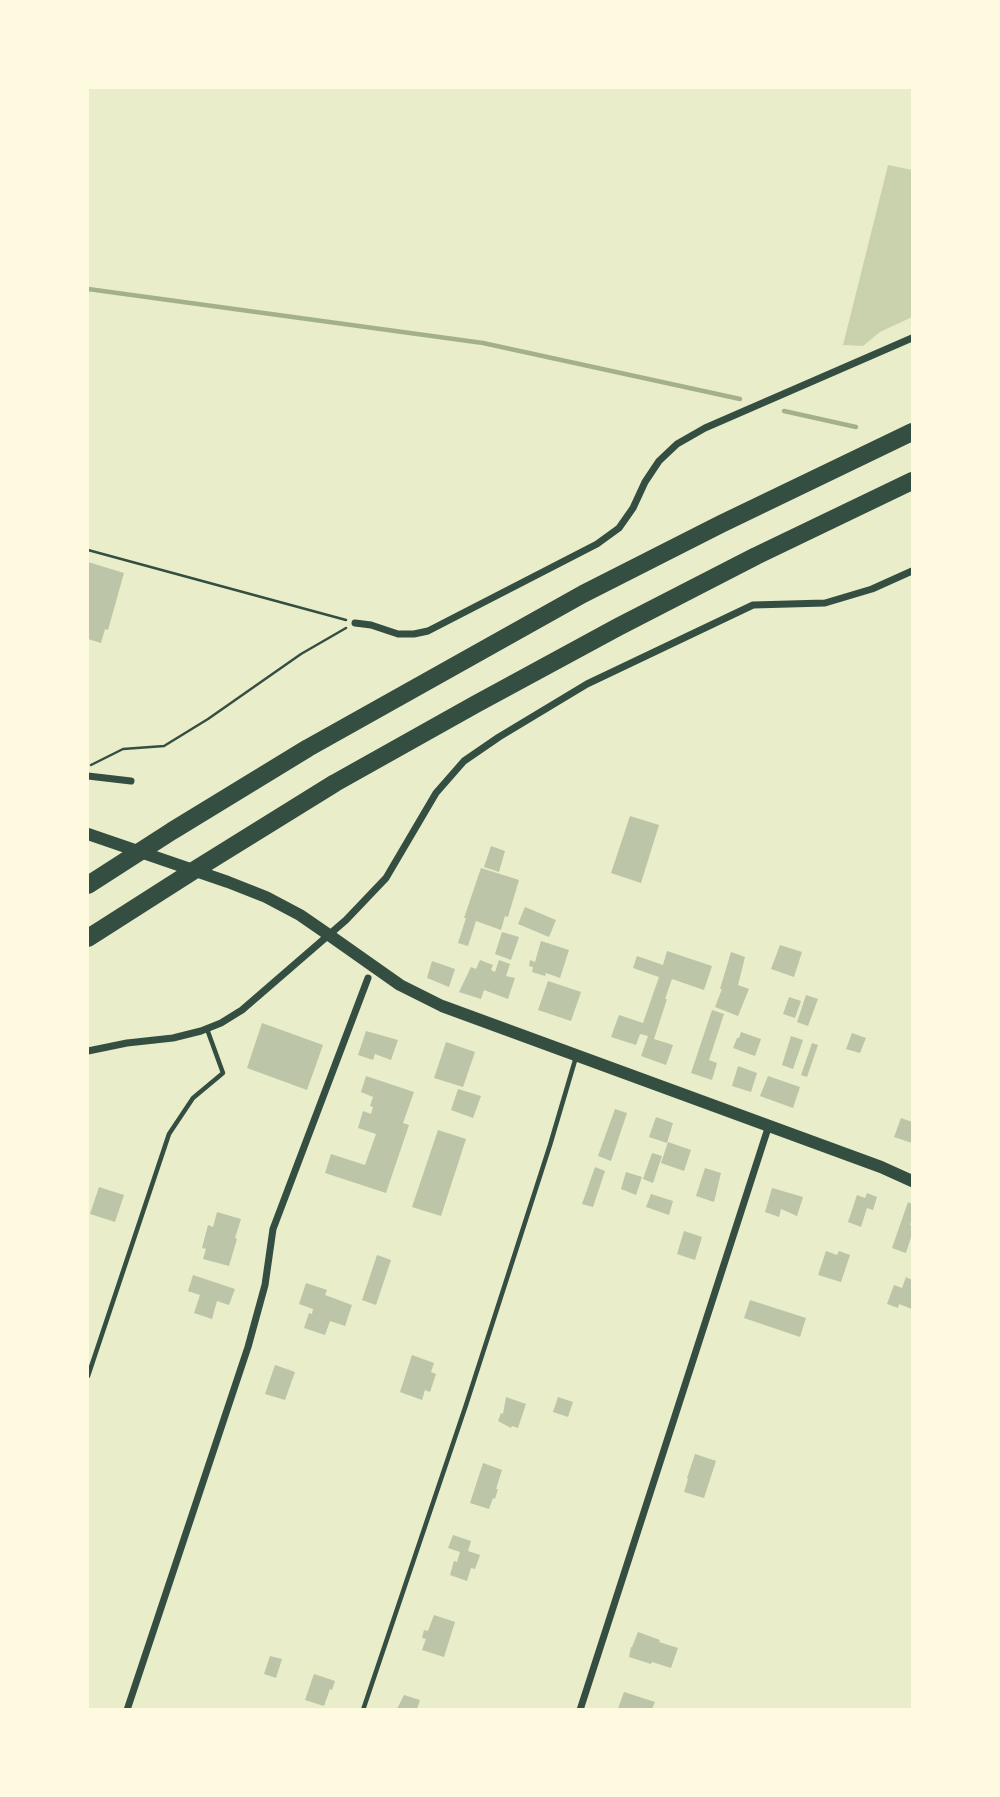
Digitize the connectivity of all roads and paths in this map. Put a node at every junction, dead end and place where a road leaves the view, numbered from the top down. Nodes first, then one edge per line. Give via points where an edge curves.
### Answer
1 (912, 338) edge
2 (912, 432) edge
3 (912, 481) edge
4 (88, 550) edge
5 (912, 570) edge
6 (355, 623) junction
7 (88, 767) edge
8 (88, 776) edge
9 (131, 781) dead end
10 (88, 834) edge
11 (88, 885) edge
12 (329, 934) junction
13 (88, 938) edge
14 (368, 978) dead end
15 (207, 1028) junction
16 (88, 1051) edge
17 (576, 1056) junction
18 (769, 1125) junction
19 (912, 1181) edge
20 (88, 1376) edge
21 (127, 1710) edge
22 (363, 1710) edge
23 (580, 1710) edge

1 - 6 street via 677,444 659,461 619,528 597,544 440,625 398,634
2 - 11 highway via 583,594 308,748
3 - 13 highway via 756,556 476,704 335,783
4 - 6 path
5 - 12 street via 872,589 825,603 753,605 587,684 499,737 464,761 436,793 386,878
6 - 7 path via 164,746 123,750
8 - 9 street
10 - 12 street via 228,881
12 - 15 street via 242,1010
12 - 17 street via 421,997
14 - 21 street via 273,1229 265,1285 248,1347
15 - 16 street
15 - 20 lane via 223,1073 193,1098 169,1134
17 - 18 street
17 - 22 lane
18 - 19 street
18 - 23 street

